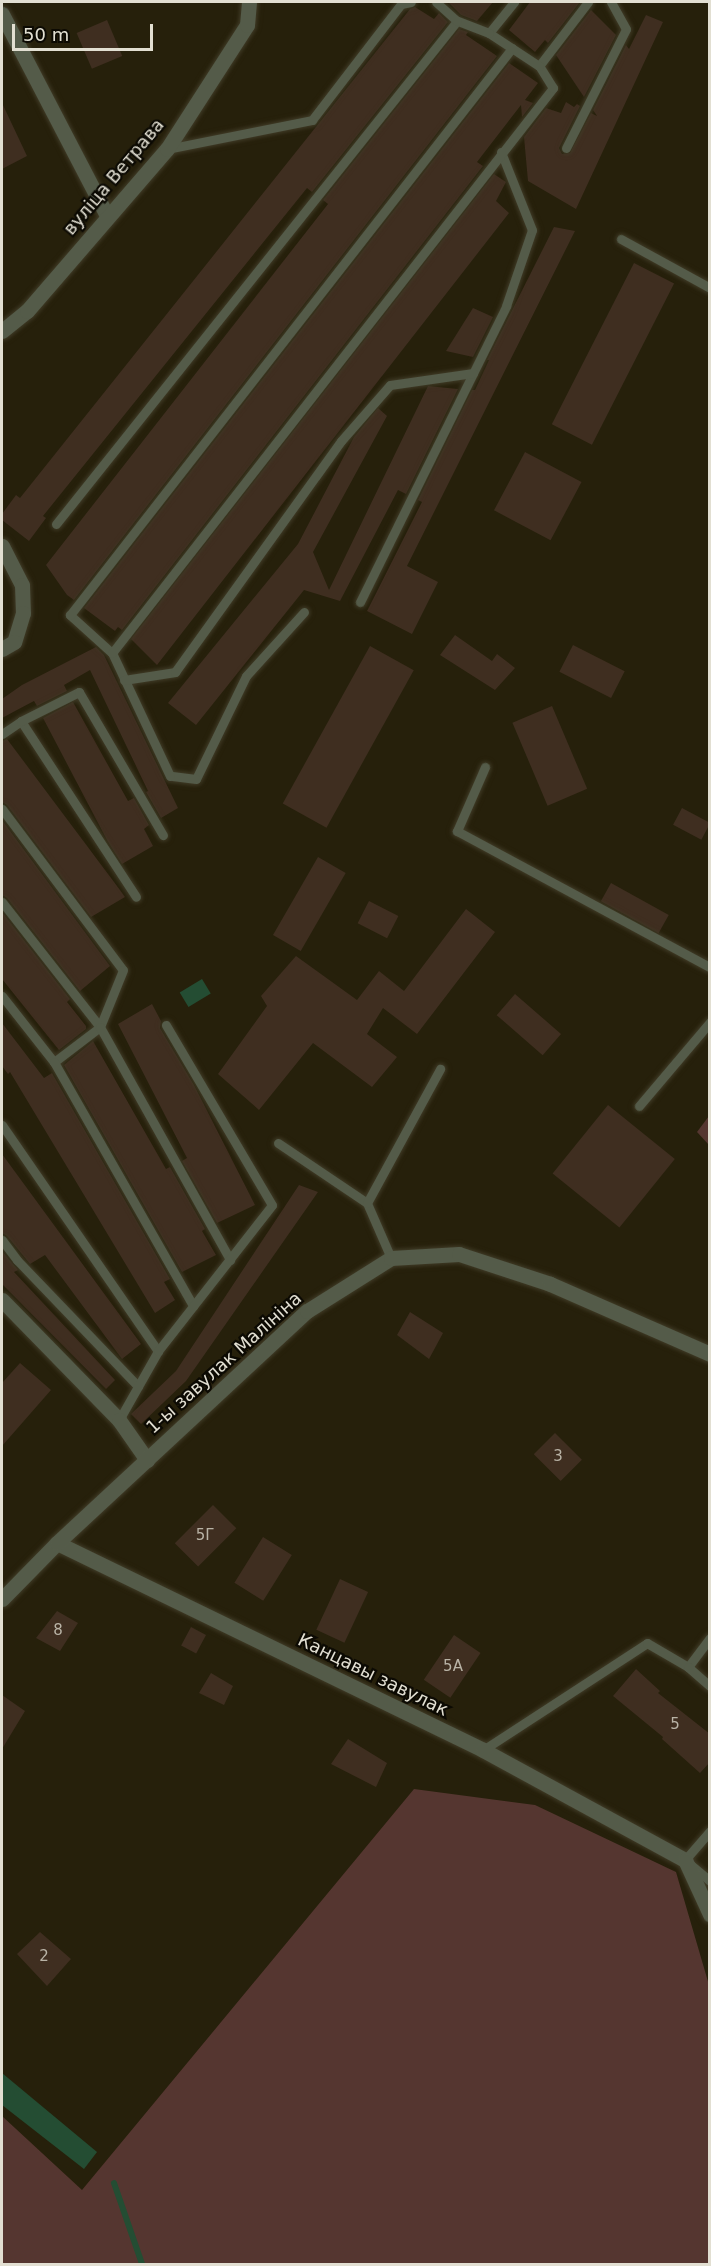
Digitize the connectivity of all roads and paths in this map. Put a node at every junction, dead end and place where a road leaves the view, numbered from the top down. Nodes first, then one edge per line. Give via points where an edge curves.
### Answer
1 (249, 2) edge
2 (411, 2) edge
3 (436, 2) edge
4 (514, 2) edge
5 (588, 2) edge
6 (611, 2) edge
7 (2, 14) edge
8 (457, 21) junction
9 (489, 33) junction
10 (512, 48) junction
11 (539, 66) junction
12 (566, 148) dead end
13 (167, 149) junction
14 (501, 152) junction
15 (107, 216) junction
16 (621, 238) dead end
17 (710, 288) edge
18 (2, 331) edge
19 (473, 373) junction
20 (56, 524) dead end
21 (2, 546) edge
22 (360, 602) dead end
23 (304, 612) dead end
24 (2, 649) edge
25 (112, 653) junction
26 (124, 680) junction
27 (21, 721) junction
28 (2, 734) edge
29 (485, 767) dead end
30 (2, 809) edge
31 (163, 835) dead end
32 (136, 897) dead end
33 (2, 902) edge
34 (710, 968) edge
35 (2, 996) edge
36 (710, 1022) edge
37 (166, 1025) dead end
38 (100, 1027) junction
39 (54, 1062) junction
40 (440, 1069) dead end
41 (639, 1106) dead end
42 (2, 1125) edge
43 (278, 1143) dead end
44 (367, 1203) junction
45 (2, 1240) edge
46 (391, 1258) junction
47 (230, 1260) junction
48 (2, 1300) edge
49 (194, 1306) junction
50 (158, 1351) junction
51 (710, 1354) edge
52 (138, 1386) junction
53 (119, 1420) junction
54 (147, 1460) junction
55 (57, 1543) junction
56 (2, 1597) edge
57 (710, 1638) edge
58 (688, 1667) junction
59 (710, 1686) edge
60 (483, 1750) junction
61 (710, 1831) edge
62 (685, 1860) junction
63 (710, 1881) edge
64 (710, 1914) edge

1 - 13 street, вуліца Ветрава via 247,25
2 - 13 lane via 401,4 312,120
3 - 8 lane
4 - 9 lane
5 - 11 lane
6 - 12 lane via 626,29
7 - 15 street
8 - 9 lane
8 - 20 lane
9 - 10 lane
10 - 11 lane
10 - 25 lane via 70,615
11 - 14 lane via 553,88
13 - 15 street, вуліца Ветрава
14 - 19 lane via 532,230 506,306
14 - 25 lane
15 - 18 street, вуліца Ветрава via 27,311
16 - 17 lane
19 - 22 lane
19 - 26 lane via 390,385 341,441 175,672
21 - 24 street via 22,585 23,613 14,642
23 - 26 lane via 246,676 196,779 170,776
25 - 26 lane
27 - 28 lane
27 - 31 lane via 79,692
27 - 32 lane
29 - 34 lane via 457,831
30 - 38 lane via 123,970
33 - 38 lane
35 - 39 lane
36 - 41 lane
37 - 47 lane via 272,1205
38 - 39 lane
38 - 47 lane
39 - 49 lane
40 - 44 lane
42 - 50 lane
43 - 44 lane
44 - 46 lane
45 - 52 lane
46 - 51 street, 1-ы завулак Малініна via 459,1254 550,1284
46 - 54 street, 1-ы завулак Малініна via 307,1311
47 - 49 lane
48 - 53 street
49 - 50 lane
50 - 52 lane
52 - 53 lane
53 - 54 street
54 - 55 street, 1-ы завулак Малініна
55 - 56 street
55 - 60 street, Канцавы завулак
57 - 58 lane
58 - 59 lane
58 - 60 lane via 647,1643
60 - 62 street, Канцавы завулак
61 - 62 lane
62 - 63 lane
62 - 64 street

